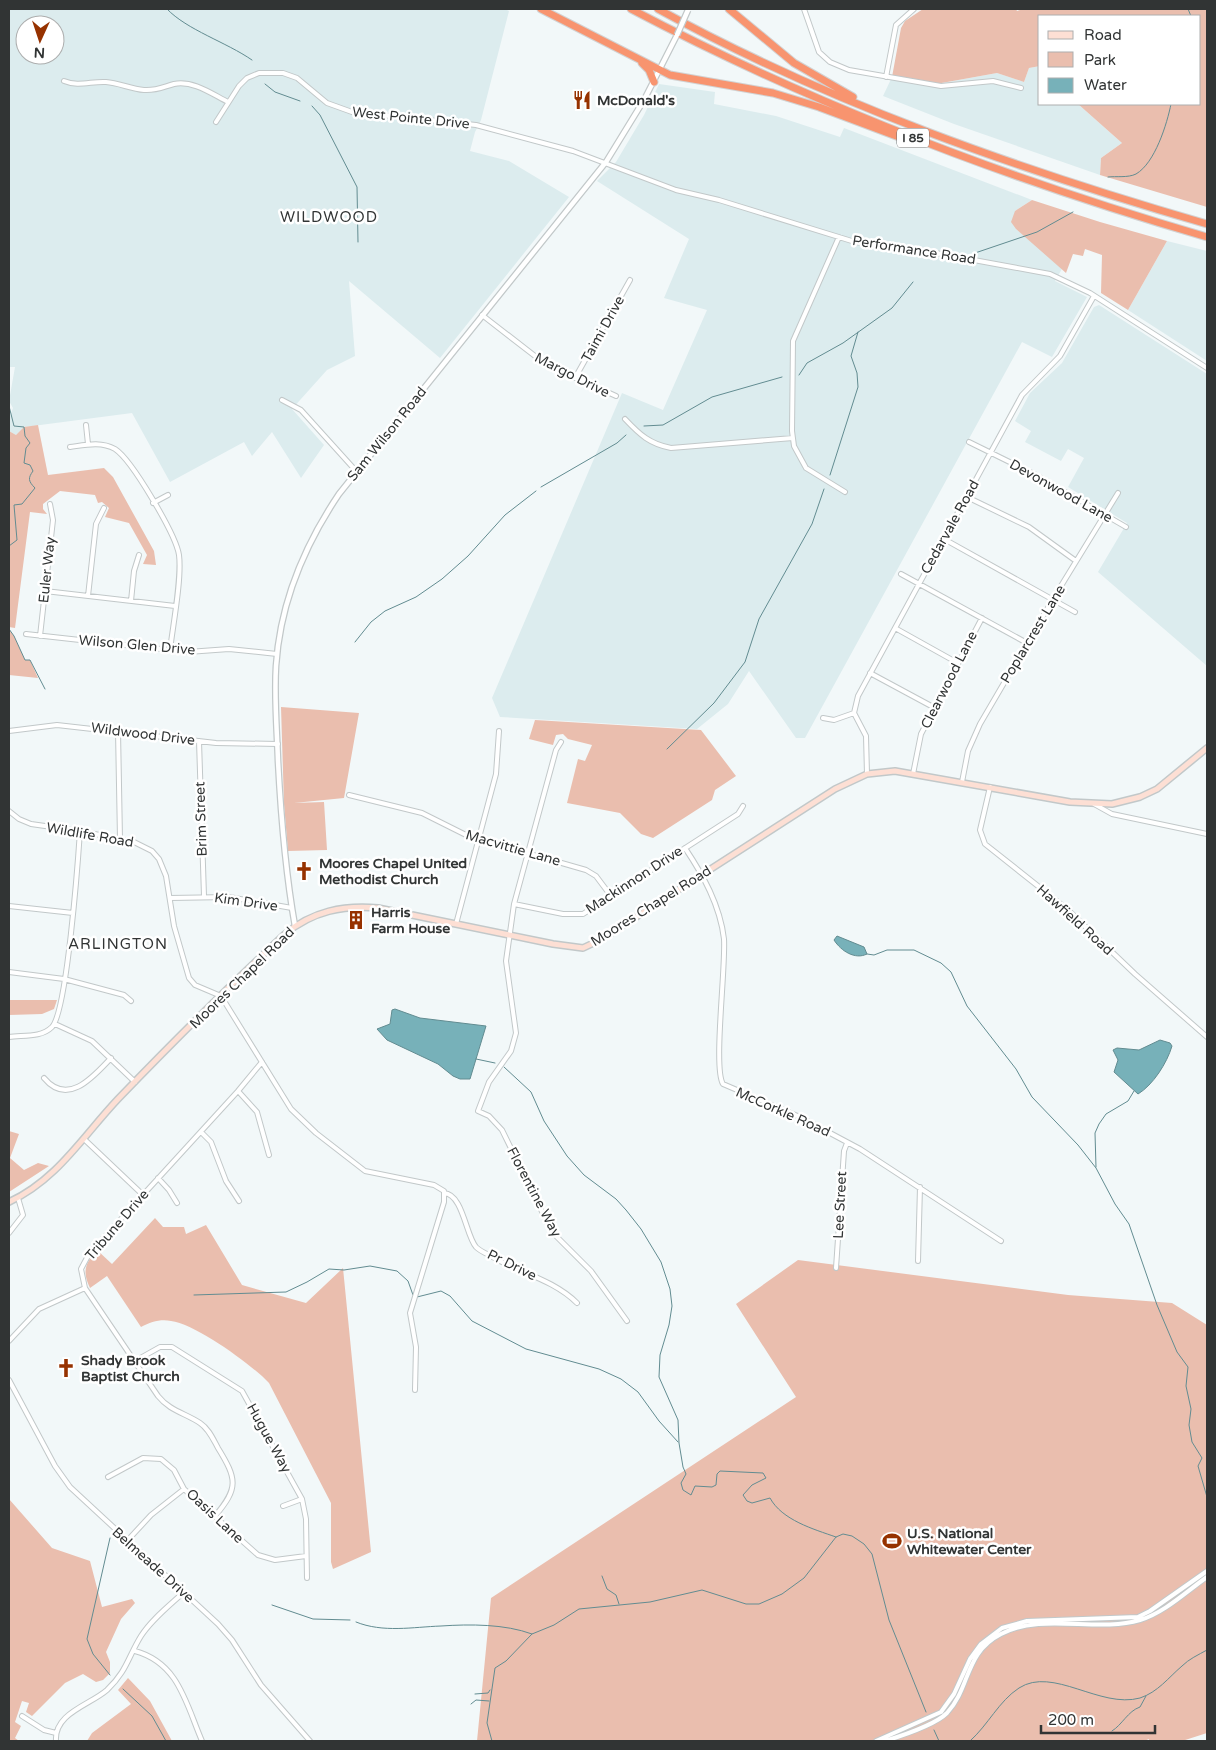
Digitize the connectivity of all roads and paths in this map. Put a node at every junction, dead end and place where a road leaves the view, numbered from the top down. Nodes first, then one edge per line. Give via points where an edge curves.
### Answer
1 (541, 9) edge
2 (631, 9) edge
3 (658, 9) edge
4 (688, 9) edge
5 (728, 9) edge
6 (804, 9) edge
7 (914, 9) edge
8 (908, 11) edge
9 (634, 57) junction
10 (660, 70) junction
11 (886, 77) junction
12 (64, 81) dead end
13 (654, 82) junction
14 (1021, 88) dead end
15 (228, 102) junction
16 (877, 111) junction
17 (216, 122) dead end
18 (936, 147) junction
19 (606, 162) junction
20 (1207, 224) edge
21 (839, 237) junction
22 (1207, 237) edge
23 (630, 280) dead end
24 (1094, 296) junction
25 (482, 315) junction
26 (1207, 368) edge
27 (575, 378) junction
28 (616, 396) dead end
29 (282, 400) dead end
30 (626, 419) dead end
31 (86, 425) dead end
32 (793, 438) junction
33 (970, 442) dead end
34 (88, 444) junction
35 (70, 447) dead end
36 (991, 454) junction
37 (357, 472) junction
38 (845, 492) dead end
39 (1118, 493) dead end
40 (168, 496) dead end
41 (967, 497) junction
42 (154, 503) junction
43 (50, 504) dead end
44 (104, 508) dead end
45 (1103, 515) junction
46 (1126, 527) dead end
47 (944, 539) junction
48 (139, 556) dead end
49 (1076, 561) junction
50 (901, 574) dead end
51 (919, 584) junction
52 (45, 591) junction
53 (88, 596) junction
54 (1053, 599) junction
55 (132, 601) junction
56 (175, 606) junction
57 (1076, 612) dead end
58 (982, 618) junction
59 (895, 628) junction
60 (26, 634) dead end
61 (40, 636) junction
62 (1027, 643) junction
63 (170, 650) junction
64 (277, 654) junction
65 (956, 662) junction
66 (870, 673) junction
67 (935, 708) junction
68 (854, 713) junction
69 (823, 718) dead end
70 (9, 731) edge
71 (498, 731) dead end
72 (118, 732) junction
73 (199, 741) junction
74 (561, 742) dead end
75 (278, 744) junction
76 (1207, 748) edge
77 (867, 774) junction
78 (913, 774) junction
79 (962, 782) junction
80 (990, 787) junction
81 (349, 795) dead end
82 (1094, 804) junction
83 (743, 806) dead end
84 (9, 811) edge
85 (80, 831) junction
86 (1207, 834) edge
87 (120, 839) junction
88 (478, 839) junction
89 (685, 848) junction
90 (528, 854) junction
91 (703, 874) junction
92 (204, 896) junction
93 (611, 896) junction
94 (170, 898) junction
95 (514, 904) junction
96 (9, 906) edge
97 (292, 908) junction
98 (73, 914) junction
99 (456, 924) junction
100 (295, 926) junction
101 (509, 935) junction
102 (9, 972) edge
103 (64, 979) junction
104 (221, 996) junction
105 (131, 1001) dead end
106 (54, 1024) junction
107 (9, 1037) edge
108 (1207, 1037) edge
109 (111, 1058) junction
110 (262, 1062) junction
111 (44, 1078) dead end
112 (135, 1082) junction
113 (238, 1091) junction
114 (201, 1132) junction
115 (84, 1139) junction
116 (847, 1142) junction
117 (269, 1155) dead end
118 (158, 1178) junction
119 (920, 1187) junction
120 (444, 1193) junction
121 (142, 1194) junction
122 (18, 1198) junction
123 (239, 1201) dead end
124 (9, 1202) edge
125 (177, 1202) dead end
126 (9, 1232) edge
127 (1001, 1241) dead end
128 (918, 1261) dead end
129 (836, 1268) dead end
130 (86, 1288) junction
131 (576, 1303) dead end
132 (627, 1321) dead end
133 (9, 1341) edge
134 (135, 1361) junction
135 (9, 1380) edge
136 (415, 1390) dead end
137 (108, 1477) dead end
138 (184, 1489) junction
139 (302, 1499) junction
140 (283, 1506) dead end
141 (215, 1516) junction
142 (127, 1541) junction
143 (306, 1556) junction
144 (1207, 1571) edge
145 (1207, 1577) edge
146 (307, 1578) dead end
147 (184, 1592) junction
148 (135, 1651) junction
149 (22, 1716) dead end
150 (56, 1733) junction
151 (56, 1741) edge
152 (202, 1741) edge
153 (310, 1741) edge
154 (876, 1741) edge
155 (885, 1741) edge

1 - 9 highway
2 - 18 highway, I 85 via 741,64
3 - 16 highway, I 85 via 745,53
4 - 10 street, Sam Wilson Road, bridge
5 - 16 highway via 794,63
6 - 11 street via 823,57 844,69
7 - 8 street
8 - 11 street via 896,25
9 - 10 highway
9 - 13 highway via 647,68
10 - 13 street, Sam Wilson Road
10 - 18 highway via 794,99 888,134
11 - 14 street via 941,86 993,81
12 - 15 street via 75,84 113,82 134,89 151,90 186,84
13 - 19 street, Sam Wilson Road
15 - 17 street, West Pointe Drive
15 - 19 street, West Pointe Drive via 247,78 259,73 283,73 297,78 327,103 352,112 466,123
16 - 20 highway, I 85 via 1014,164
18 - 22 highway, I 85 via 1095,203
19 - 21 street, Performance Road via 676,190 720,200
19 - 25 street, Sam Wilson Road
21 - 24 street, Performance Road via 1050,274
21 - 32 street via 793,340
23 - 27 street, Taimi Drive
24 - 26 street, Performance Road
24 - 36 street, Cedarvale Road via 1060,356 1022,396
25 - 27 street, Margo Drive via 537,359
25 - 37 street, Sam Wilson Road
27 - 28 street, Margo Drive
29 - 37 street via 301,410
30 - 32 street via 642,437 671,448
31 - 34 street
32 - 38 street via 806,468
33 - 36 street, Devonwood Lane
34 - 35 street
34 - 42 street via 107,446 121,453
36 - 41 street, Cedarvale Road
36 - 45 street, Devonwood Lane via 1036,475
37 - 64 street, Sam Wilson Road via 325,515 305,553 286,604
39 - 45 street, Poplarcrest Lane
40 - 42 street
41 - 47 street, Cedarvale Road
41 - 49 street via 1030,527
42 - 56 street via 179,553
43 - 52 street, Euler Way via 53,520
44 - 53 street via 96,524
45 - 46 street, Devonwood Lane
45 - 49 street, Poplarcrest Lane
47 - 51 street, Cedarvale Road
47 - 54 street
48 - 55 street via 134,571
49 - 54 street, Poplarcrest Lane
50 - 51 street
51 - 58 street
51 - 59 street, Cedarvale Road
52 - 53 street
52 - 61 street, Euler Way
53 - 55 street
54 - 57 street
54 - 62 street, Poplarcrest Lane
55 - 56 street
56 - 63 street
58 - 62 street
58 - 65 street, Clearwood Lane
59 - 65 street
59 - 66 street, Cedarvale Road
60 - 61 street, Wilson Glen Drive
61 - 63 street, Wilson Glen Drive
62 - 79 street, Poplarcrest Lane via 974,735
63 - 64 street, Wilson Glen Drive via 228,649
64 - 75 street, Sam Wilson Road
65 - 67 street, Clearwood Lane
66 - 67 street
66 - 68 street, Cedarvale Road via 855,702
67 - 78 street, Clearwood Lane via 921,734
68 - 69 street via 834,720
68 - 77 street via 866,736
70 - 72 street, Wildwood Drive via 57,725
71 - 88 street via 496,774
72 - 73 street, Wildwood Drive
72 - 87 street
73 - 75 street, Wildwood Drive via 234,745
73 - 92 street, Brim Street
74 - 90 street via 556,750
75 - 97 street, Sam Wilson Road via 283,852
76 - 82 main road, Moores Chapel Road via 1150,792 1119,803
77 - 78 main road, Moores Chapel Road via 888,771
77 - 91 main road, Moores Chapel Road via 835,789
78 - 79 main road, Moores Chapel Road
79 - 80 main road, Moores Chapel Road
80 - 82 main road, Moores Chapel Road
80 - 108 street, Hawfield Road via 980,830 985,844 1067,909
81 - 88 street, Macvittie Lane via 422,813
82 - 86 street via 1112,814
83 - 89 street, Mackinnon Drive via 738,814
84 - 85 street, Wildlife Road via 31,824
85 - 87 street, Wildlife Road
85 - 98 street
87 - 94 street, Wildlife Road via 142,844 155,854 164,870
88 - 90 street, Macvittie Lane
88 - 99 street
89 - 91 street, McCorkle Road
89 - 93 street, Mackinnon Drive
90 - 93 street, Macvittie Lane via 590,871
90 - 95 street
91 - 101 main road, Moores Chapel Road via 587,946 572,947
91 - 116 street, McCorkle Road via 724,941 721,1081 729,1088 780,1108
92 - 94 street, Kim Drive
92 - 97 street, Kim Drive via 239,898
93 - 95 street, Mackinnon Drive via 578,915
94 - 104 street, Wildlife Road via 174,926 189,978 195,985
95 - 101 street
96 - 98 street
97 - 100 street, Sam Wilson Road
98 - 103 street
99 - 100 main road, Moores Chapel Road via 357,906 324,912
99 - 101 main road, Moores Chapel Road
100 - 104 main road, Moores Chapel Road
101 - 132 street, Florentine Way via 506,972 516,1033 511,1051 488,1082 478,1111 489,1116 502,1130 552,1232 591,1271
102 - 103 street
103 - 105 street via 124,995
103 - 106 street
104 - 110 street
104 - 112 main road, Moores Chapel Road
106 - 107 street via 38,1034
106 - 109 street via 87,1039
109 - 111 street via 88,1082 76,1088 57,1087
109 - 112 street
110 - 113 street, Tribune Drive
110 - 120 street via 300,1119 365,1171 434,1185
112 - 115 main road, Moores Chapel Road
113 - 114 street, Tribune Drive
113 - 117 street via 258,1112
114 - 118 street, Tribune Drive
114 - 123 street via 211,1142 226,1181
115 - 121 street
115 - 122 main road, Moores Chapel Road via 49,1177
116 - 119 street, McCorkle Road
116 - 129 street, Lee Street
118 - 121 street, Tribune Drive
118 - 125 street
119 - 127 street, McCorkle Road
119 - 128 street
120 - 131 street, Pr Drive via 452,1196 458,1205 475,1246 511,1267 551,1284
120 - 136 street via 410,1313 416,1347
121 - 130 street, Tribune Drive via 86,1258 81,1274
122 - 124 main road, Moores Chapel Road
122 - 126 street via 23,1215
130 - 133 street via 39,1309
130 - 134 street, Tribune Drive
134 - 139 street, Hugue Way via 160,1347 172,1347 242,1391
134 - 141 street, Tribune Drive via 165,1405 204,1427 230,1467 234,1481 232,1493
135 - 142 street, Belmeade Drive via 66,1483
137 - 138 street, Oasis Lane via 143,1458 157,1458 170,1465
138 - 141 street, Oasis Lane
138 - 142 street via 151,1515
139 - 140 street
139 - 143 street, Hugue Way via 306,1519
141 - 143 street, Oasis Lane via 263,1558 275,1560
142 - 147 street, Belmeade Drive
143 - 146 street, Hugue Way
144 - 154 street via 1138,1617 1027,1621 1002,1628 986,1640 970,1660 954,1694 941,1712
145 - 155 street via 1141,1620 1026,1625 1002,1633 982,1648 972,1662 953,1706 945,1715
147 - 148 street via 150,1623
147 - 153 street, Belmeade Drive via 228,1635 261,1685
148 - 150 street via 120,1678 101,1695 78,1707
148 - 152 street via 161,1662 176,1679
149 - 150 street via 44,1730
150 - 151 street

